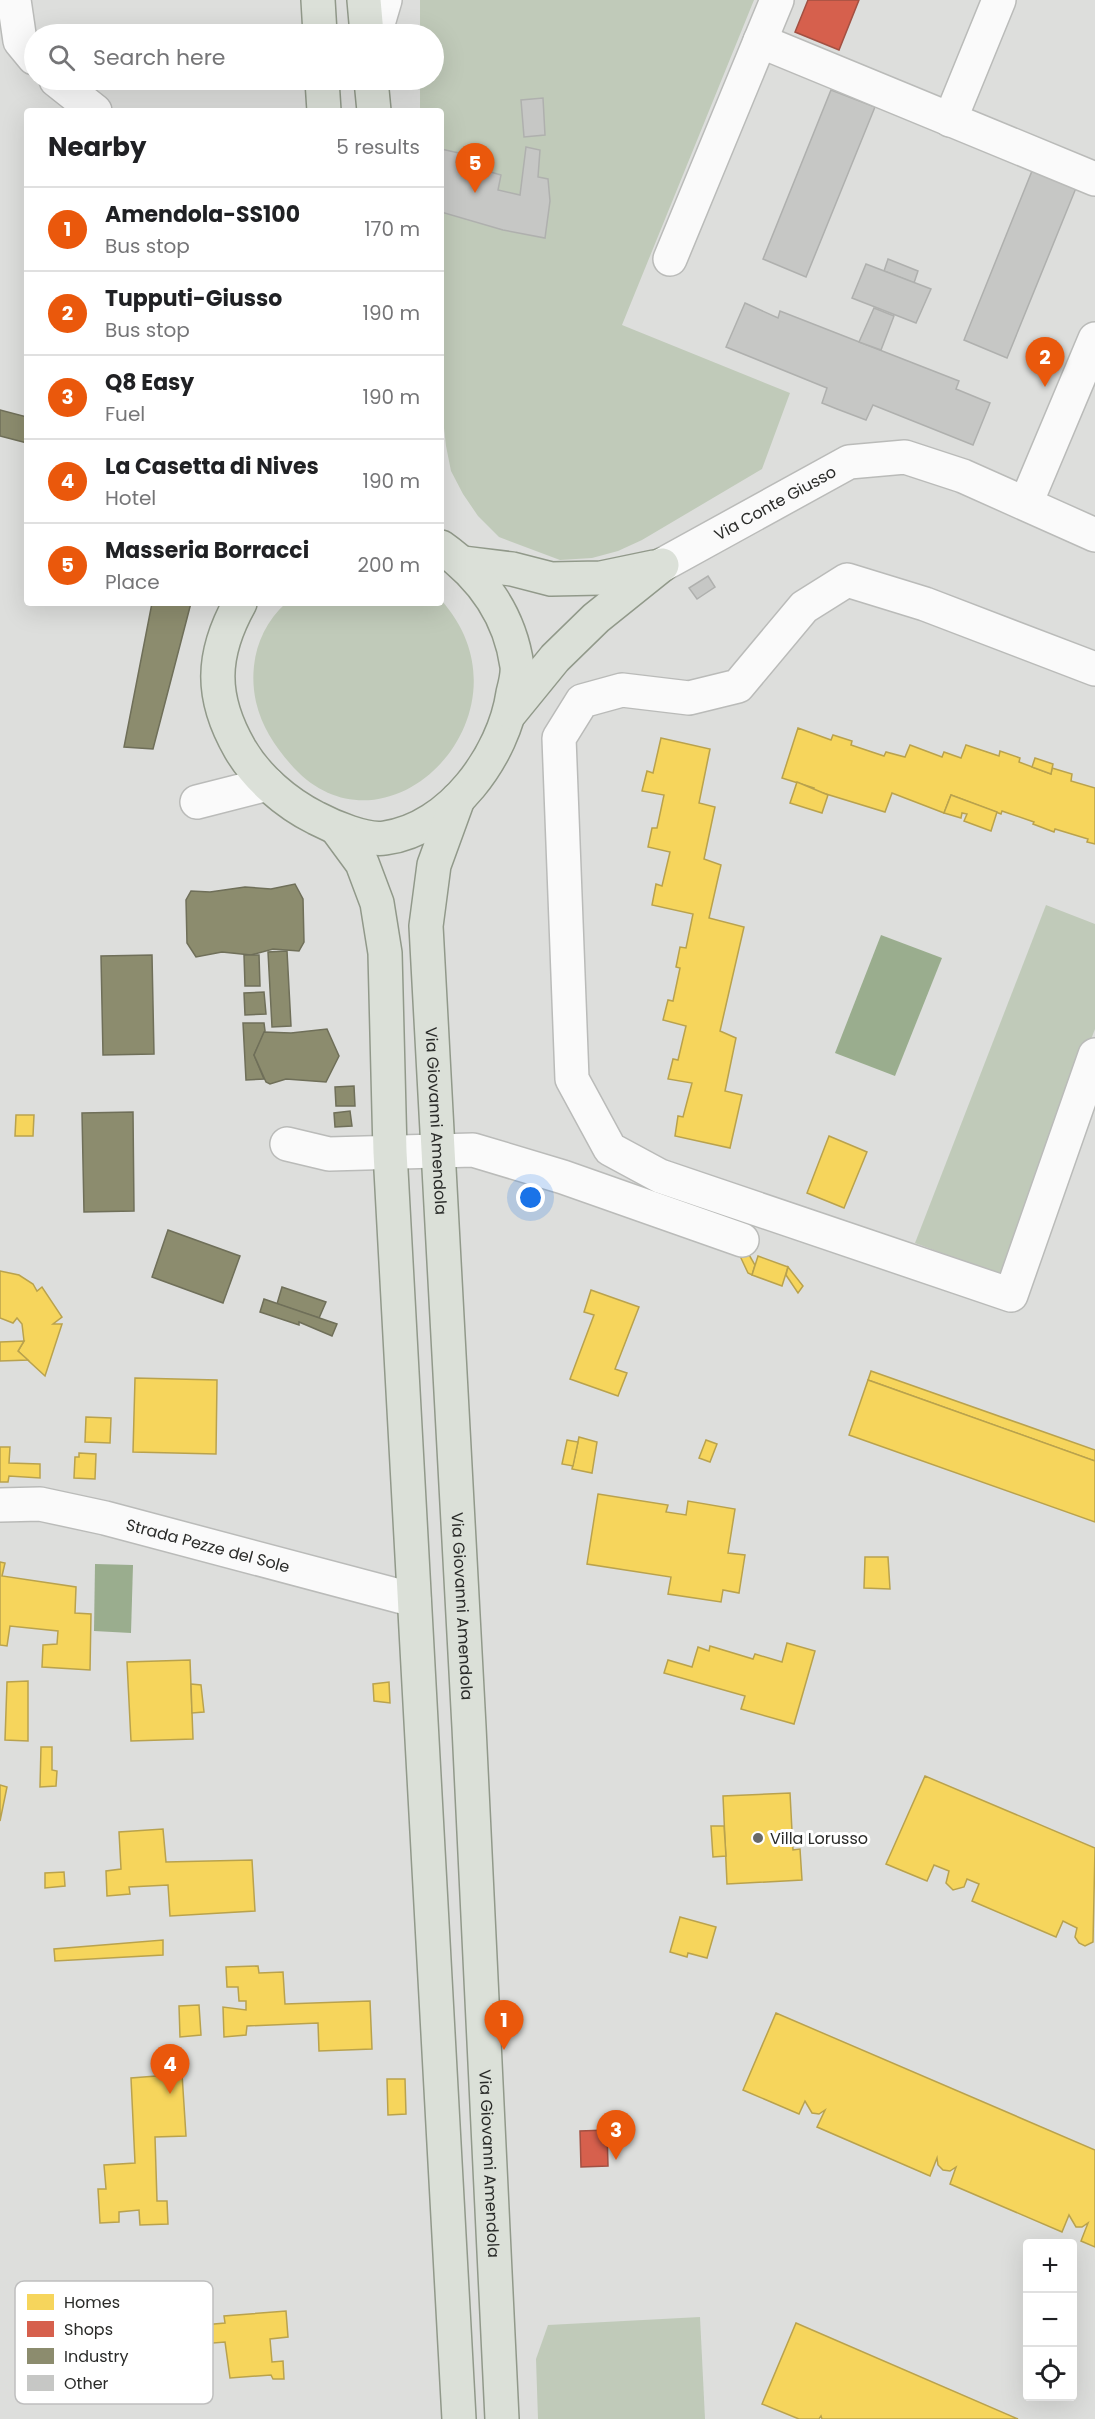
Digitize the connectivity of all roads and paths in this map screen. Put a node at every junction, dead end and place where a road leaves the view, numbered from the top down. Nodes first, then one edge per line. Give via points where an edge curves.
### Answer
1 (14, 0) edge
2 (318, 0) edge
3 (364, 0) edge
4 (385, 0) edge
5 (777, 0) edge
6 (999, 0) edge
7 (319, 24) edge
8 (366, 24) edge
9 (378, 24) edge
10 (760, 41) junction
11 (24, 46) edge
12 (69, 90) edge
13 (323, 90) edge
14 (372, 90) edge
15 (91, 108) edge
16 (324, 108) edge
17 (374, 108) edge
18 (950, 120) junction
19 (1095, 179) edge
20 (670, 259) dead end
21 (1095, 339) edge
22 (1026, 502) junction
23 (1095, 535) edge
24 (452, 555) edge
25 (662, 565) junction
26 (238, 606) edge
27 (1095, 669) edge
28 (510, 714) junction
29 (268, 784) junction
30 (458, 799) junction
31 (197, 802) dead end
32 (337, 829) junction
33 (1095, 1055) edge
34 (287, 1144) dead end
35 (439, 1150) junction
36 (390, 1152) junction
37 (742, 1240) dead end
38 (0, 1505) edge
39 (414, 1600) junction
40 (459, 2419) edge
41 (502, 2419) edge

1 - 11 street
2 - 7 main road
3 - 8 main road
4 - 9 street
5 - 10 street
6 - 18 street
10 - 18 street
10 - 20 street
12 - 15 street
13 - 16 main road
14 - 17 main road
18 - 19 street
21 - 22 street
22 - 23 street, Via Conte Giusso
22 - 25 street, Via Conte Giusso via 905,457 849,462
24 - 25 main road via 551,579 601,579
24 - 28 main road, Via Giovanni Amendola via 489,592 508,628 517,668
25 - 28 main road via 596,618 555,658
26 - 29 main road, Via Giovanni Amendola via 226,629 218,661 218,696 228,729 247,761
27 - 33 street via 924,604 847,580 804,607 738,686 689,698 622,690 582,701 559,738 572,1079 610,1149 660,1176 1011,1295
28 - 30 main road, Via Giovanni Amendola via 477,776
29 - 31 street
29 - 32 main road, Via Giovanni Amendola via 296,808
30 - 32 main road, Via Giovanni Amendola via 428,824 384,838
30 - 35 main road, Via Giovanni Amendola via 434,865 426,926
32 - 36 main road, Via Giovanni Amendola via 362,863 376,903 385,953
34 - 36 street via 330,1154
35 - 36 street
35 - 37 street via 473,1150
35 - 41 main road, Via Giovanni Amendola
36 - 39 main road, Via Giovanni Amendola
38 - 39 street, Strada Pezze del Sole via 40,1504 105,1518
39 - 40 main road, Via Giovanni Amendola

